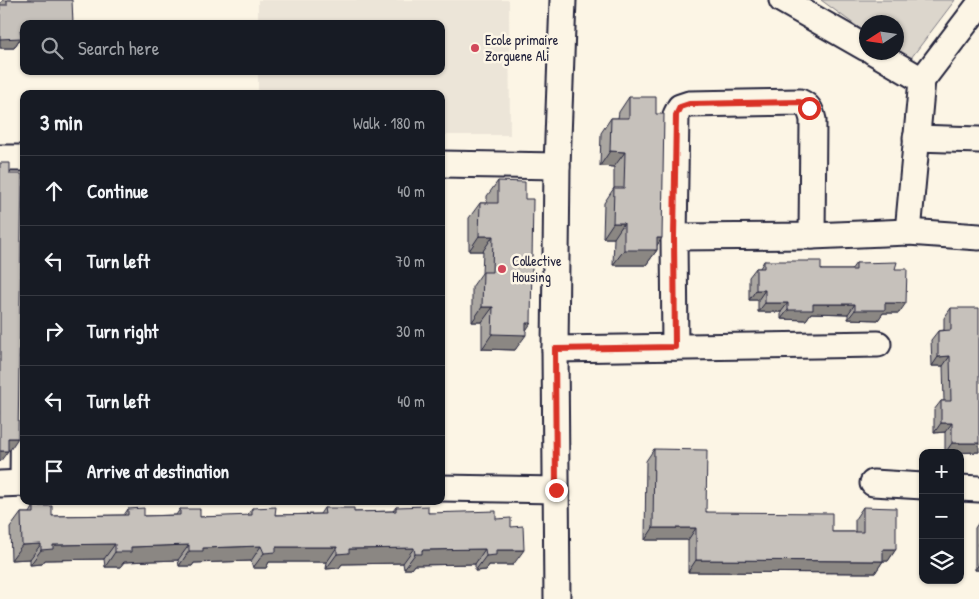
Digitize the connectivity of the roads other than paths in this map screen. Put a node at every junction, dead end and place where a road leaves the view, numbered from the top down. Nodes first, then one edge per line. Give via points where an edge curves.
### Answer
1 (563, 0) edge
2 (782, 0) edge
3 (979, 5) edge
4 (859, 44) edge
5 (888, 60) edge
6 (922, 80) junction
7 (916, 138) junction
8 (979, 140) edge
9 (0, 158) edge
10 (20, 158) edge
11 (445, 164) edge
12 (557, 166) junction
13 (908, 232) junction
14 (812, 236) junction
15 (674, 237) junction
16 (979, 237) edge
17 (878, 344) dead end
18 (675, 347) junction
19 (555, 349) junction
20 (20, 420) edge
21 (15, 483) edge
22 (873, 483) dead end
23 (919, 486) edge
24 (445, 488) edge
25 (964, 488) edge
26 (979, 489) edge
27 (556, 490) junction
28 (557, 599) edge

1 - 12 street
2 - 4 street
3 - 6 street
5 - 6 street
6 - 7 street
7 - 8 street
7 - 13 street
9 - 10 street
11 - 12 street
12 - 19 street
13 - 14 street
13 - 16 street
14 - 15 street
14 - 15 street via 813,120 809,108 800,102 689,104 680,107 676,115
15 - 18 street
17 - 18 street
18 - 19 street
19 - 27 street
20 - 21 street
22 - 23 street
24 - 27 street
25 - 26 street
27 - 28 street

